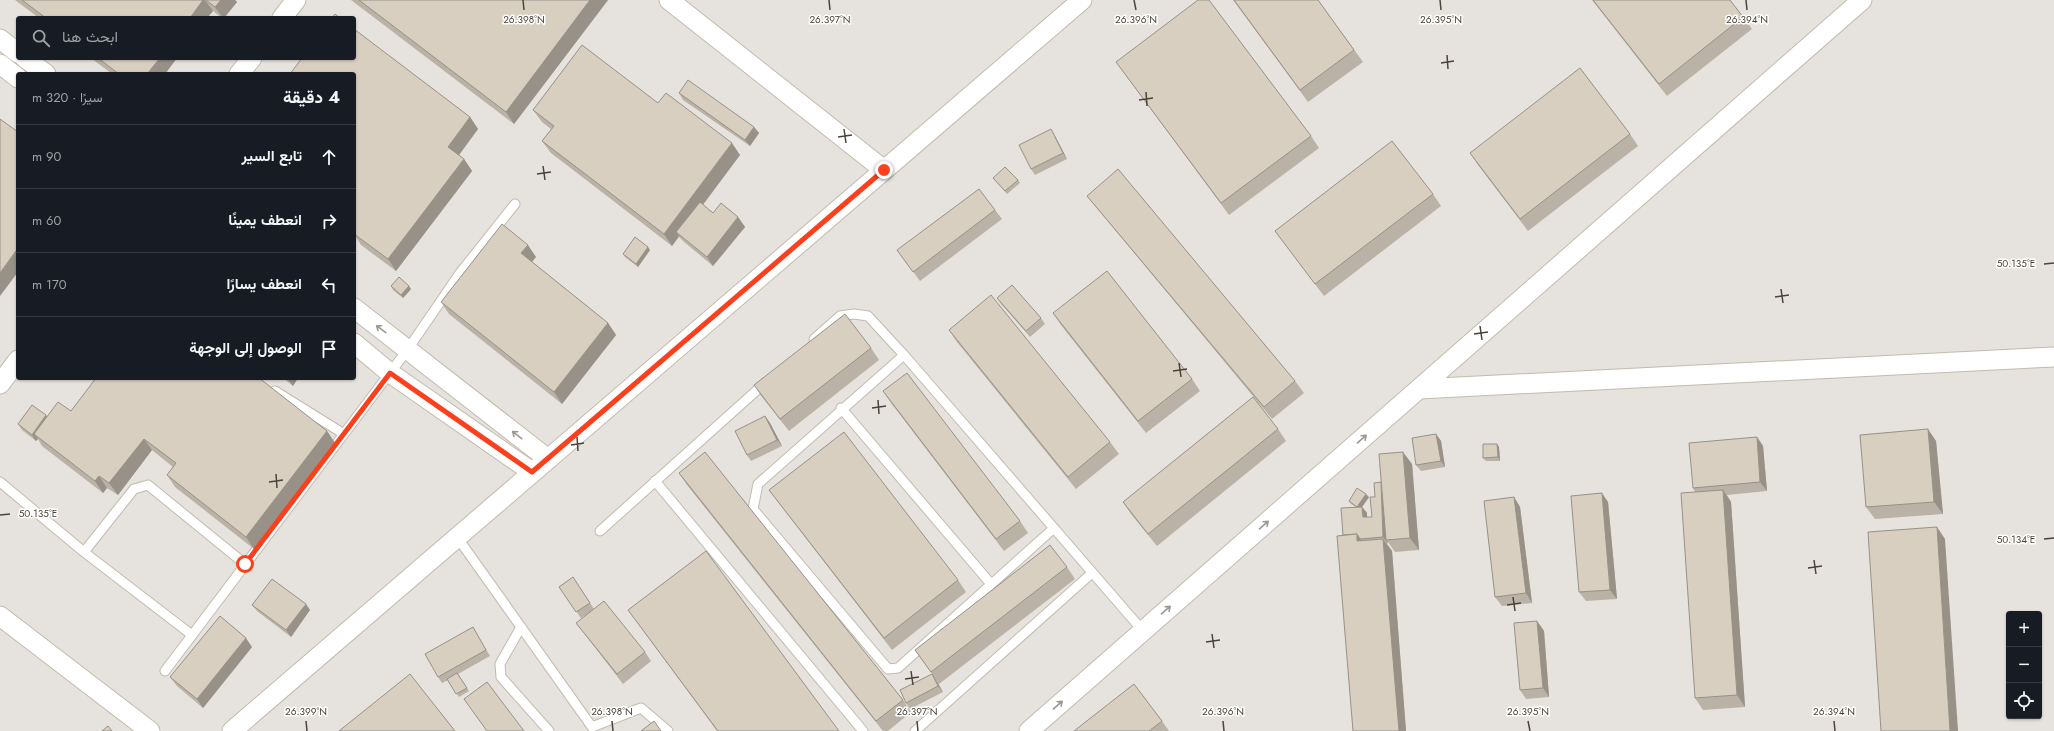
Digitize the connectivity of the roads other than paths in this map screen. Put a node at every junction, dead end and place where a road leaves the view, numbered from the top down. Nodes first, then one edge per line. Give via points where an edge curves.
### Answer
1 (296, 0) edge
2 (668, 0) edge
3 (1082, 0) edge
4 (1862, 0) edge
5 (284, 16) edge
6 (0, 39) edge
7 (16, 51) edge
8 (28, 60) edge
9 (250, 60) edge
10 (0, 64) edge
11 (43, 72) edge
12 (242, 72) edge
13 (16, 76) edge
14 (884, 170) junction
15 (515, 204) dead end
16 (356, 310) edge
17 (356, 345) edge
18 (804, 348) edge
19 (408, 349) junction
20 (904, 355) junction
21 (2054, 357) edge
22 (16, 363) edge
23 (390, 373) junction
24 (774, 375) edge
25 (0, 384) edge
26 (1419, 389) junction
27 (275, 391) edge
28 (842, 408) junction
29 (344, 434) junction
30 (548, 459) junction
31 (532, 472) junction
32 (655, 481) junction
33 (0, 482) edge
34 (1054, 528) junction
35 (600, 531) dead end
36 (457, 537) junction
37 (84, 552) junction
38 (245, 564) junction
39 (1092, 573) junction
40 (991, 584) junction
41 (0, 616) edge
42 (521, 627) junction
43 (1143, 631) junction
44 (192, 635) junction
45 (165, 671) dead end
46 (590, 729) edge
47 (150, 731) edge
48 (232, 731) edge
49 (549, 731) edge
50 (668, 731) edge
51 (863, 731) edge
52 (915, 731) edge
53 (1029, 731) edge

1 - 5 street
2 - 14 street
3 - 14 street
4 - 26 street
6 - 7 street
8 - 11 street
9 - 12 street
10 - 13 street
14 - 30 street
15 - 19 lane via 460,273
19 -> 16 street
17 - 23 street
18 - 20 lane via 840,316 854,314 868,316
19 - 23 lane
30 -> 19 street
20 - 28 lane
20 - 34 lane
21 - 26 street
22 - 25 street
23 - 29 lane
23 - 31 street
24 - 32 lane
43 -> 26 street
27 - 29 lane
28 - 40 lane
28 - 40 lane via 758,484 753,508 888,669 898,668
29 - 38 lane
30 - 31 street
31 - 36 street
32 - 35 lane
32 - 51 lane
33 - 37 lane
34 - 39 lane
34 - 40 lane
36 - 42 lane
36 - 48 street
37 - 38 lane via 134,488 148,485
37 - 44 lane
38 - 44 lane
39 - 43 lane
39 - 52 lane
41 - 47 street
42 - 46 lane
42 - 49 lane via 500,664 501,677
53 -> 43 street
44 - 45 lane
46 - 50 lane via 641,708

